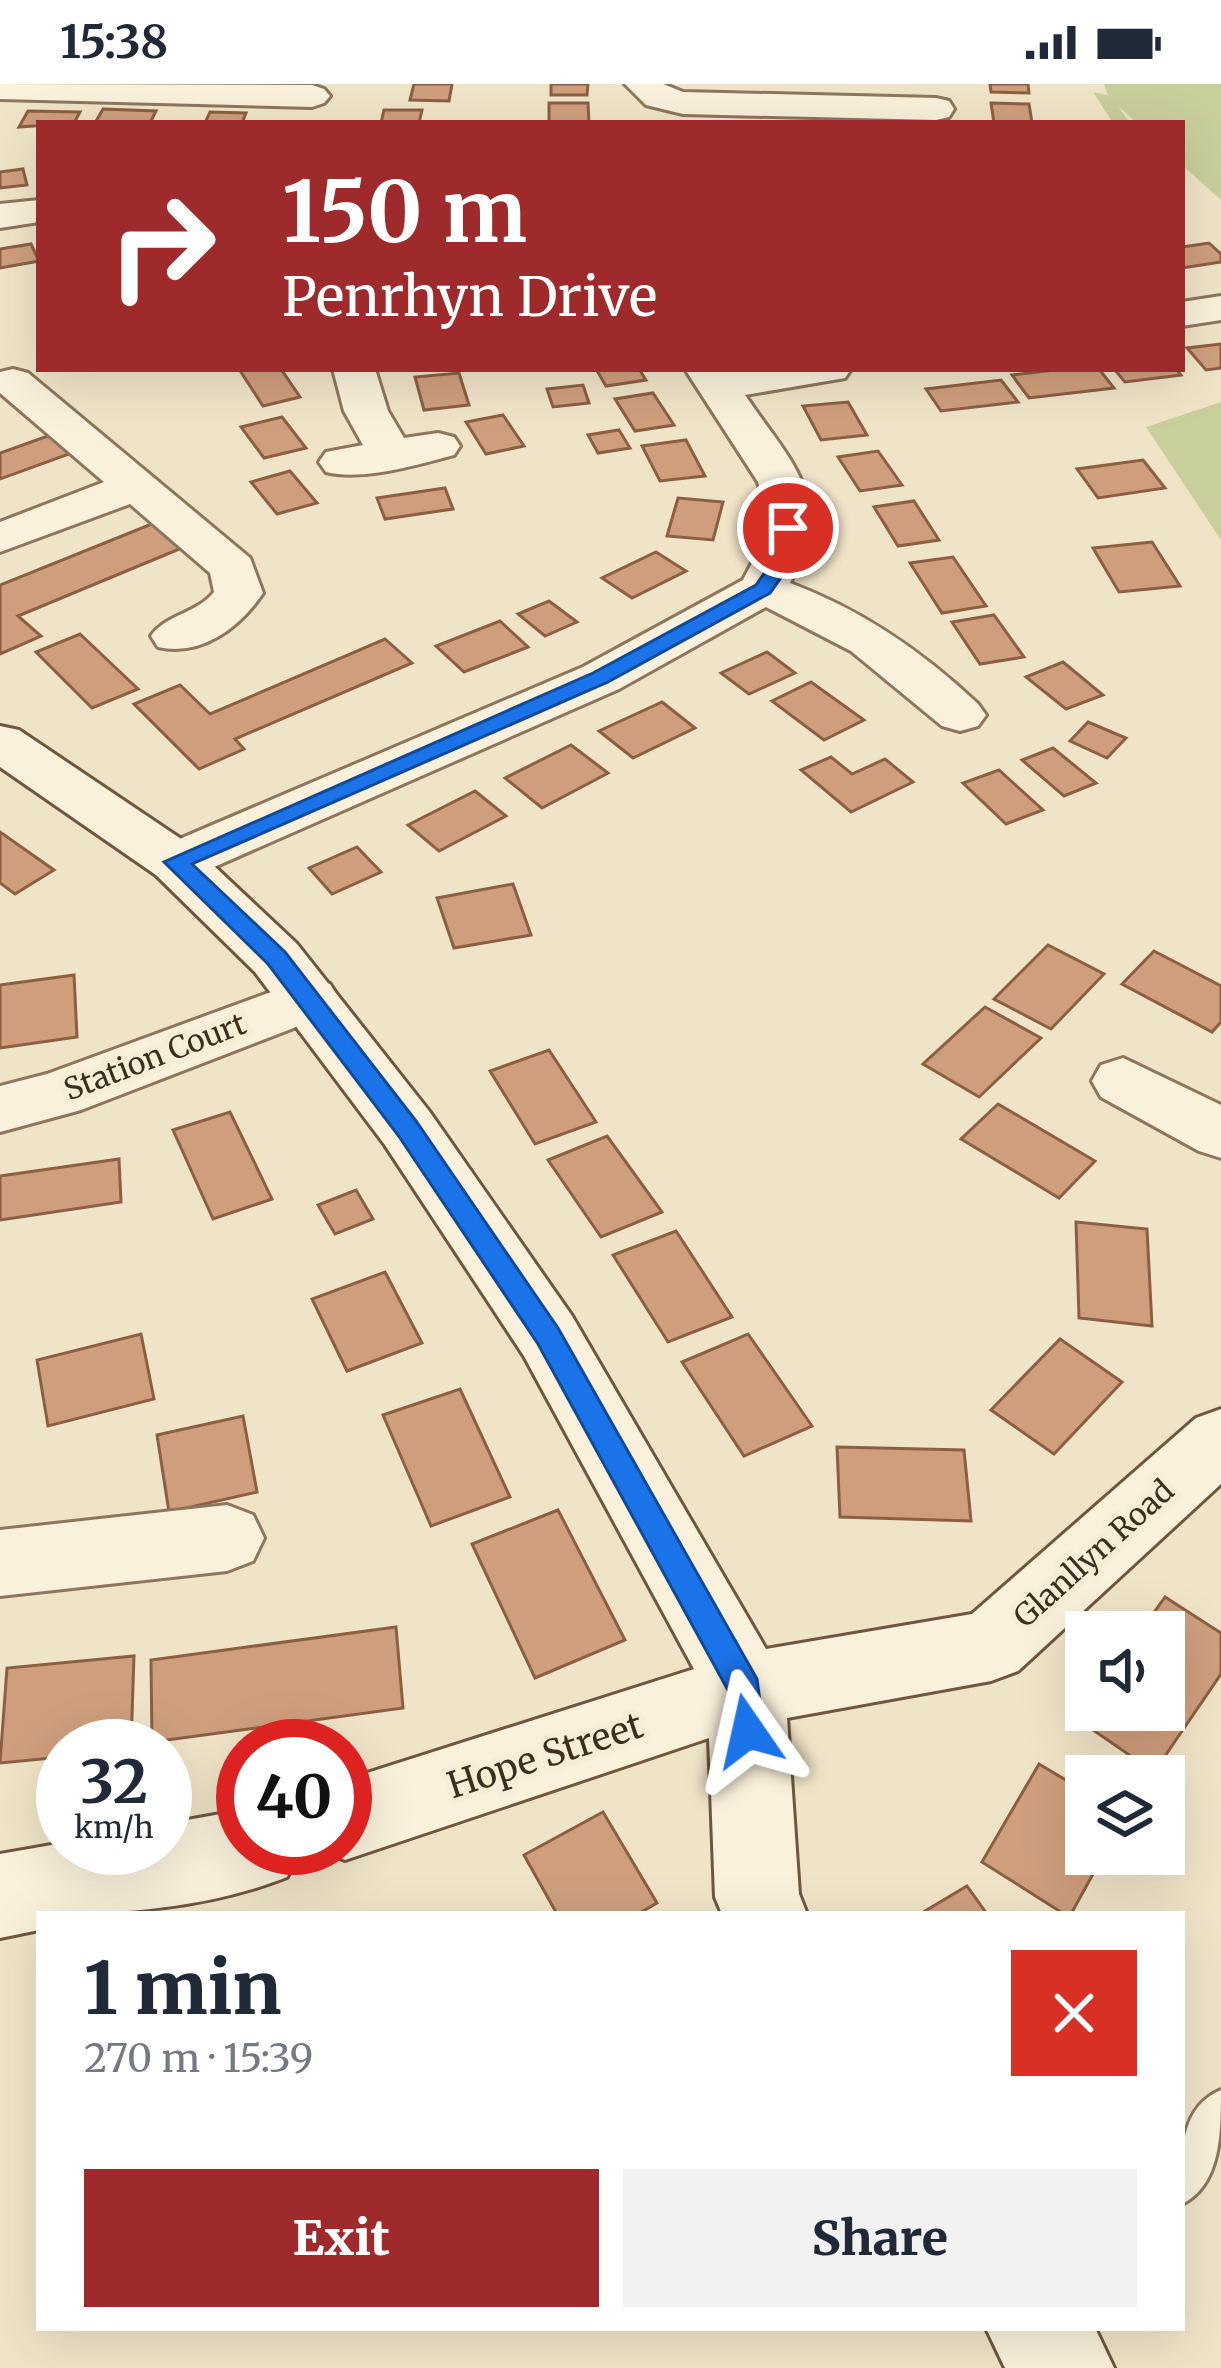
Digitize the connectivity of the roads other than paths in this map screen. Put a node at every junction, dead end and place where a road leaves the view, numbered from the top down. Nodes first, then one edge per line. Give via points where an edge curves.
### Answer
1 (642, 84) edge
2 (60, 87) edge
3 (0, 89) edge
4 (311, 101) edge
5 (937, 105) edge
6 (36, 211) edge
7 (0, 216) edge
8 (1221, 308) edge
9 (1185, 314) edge
10 (355, 372) edge
11 (791, 372) edge
12 (713, 378) edge
13 (21, 379) edge
14 (439, 446) dead end
15 (391, 454) junction
16 (342, 462) dead end
17 (136, 486) junction
18 (0, 538) edge
19 (763, 589) junction
20 (176, 636) dead end
21 (960, 715) dead end
22 (0, 742) edge
23 (176, 862) junction
24 (309, 998) junction
25 (1124, 1081) dead end
26 (0, 1109) edge
27 (1221, 1134) edge
28 (1221, 1439) edge
29 (226, 1538) dead end
30 (0, 1563) edge
31 (746, 1689) junction
32 (372, 1811) edge
33 (216, 1856) edge
34 (0, 1896) edge
35 (764, 1911) edge
36 (1221, 2113) edge
37 (1185, 2176) edge
38 (1036, 2331) edge
39 (1065, 2368) edge

1 - 5 street via 683,103
2 - 3 street
2 - 4 street
6 - 7 street
8 - 9 street
10 - 15 street
11 - 12 street
12 - 19 street via 781,482 788,508 784,548
13 - 17 street
14 - 15 street
15 - 16 street
17 - 18 street
17 - 20 street via 233,568 239,593 222,615
19 - 21 street via 872,638
19 - 23 street via 601,678
22 - 23 street
23 - 24 street
24 - 26 street, Station Court
24 - 31 street via 548,1336
25 - 27 street
28 - 31 street, Glanllyn Road via 991,1646
29 - 30 street
31 - 32 street, Hope Street
31 - 35 street
33 - 34 street
36 - 37 lane
38 - 39 street

